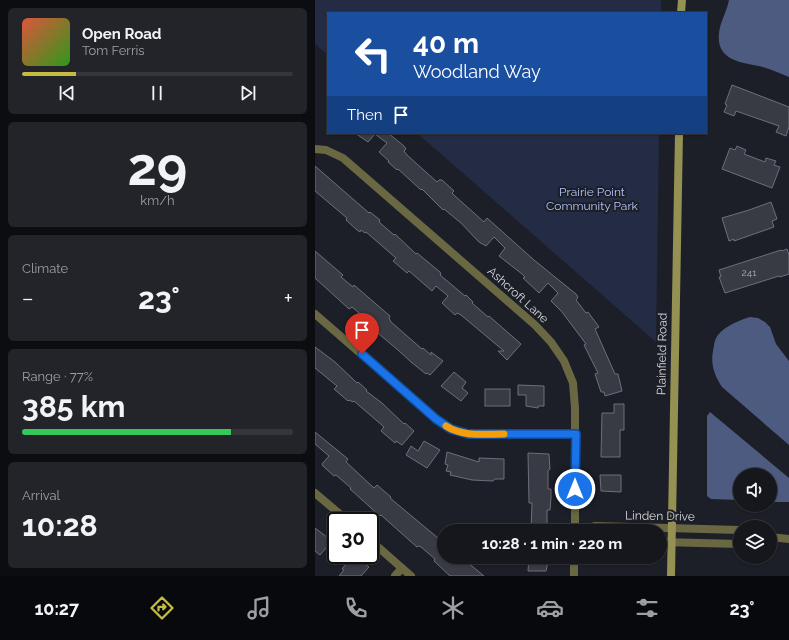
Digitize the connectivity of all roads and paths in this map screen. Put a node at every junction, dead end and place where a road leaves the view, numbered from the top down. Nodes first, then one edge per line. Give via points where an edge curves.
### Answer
1 (682, 0) edge
2 (681, 12) edge
3 (679, 134) edge
4 (315, 149) edge
5 (315, 314) edge
6 (576, 434) junction
7 (315, 493) edge
8 (337, 512) edge
9 (575, 524) edge
10 (667, 529) edge
11 (671, 529) junction
12 (733, 530) edge
13 (777, 538) edge
14 (789, 539) edge
15 (667, 542) edge
16 (671, 542) junction
17 (733, 544) edge
18 (379, 548) edge
19 (575, 564) edge
20 (402, 568) junction
21 (395, 576) edge
22 (411, 576) edge
23 (574, 576) edge
24 (671, 576) edge

1 - 2 main road
3 - 11 main road, Plainfield Road
4 - 6 street, Ashcroft Lane via 326,150 343,158 535,325 551,342 564,361 573,383
5 - 6 street via 436,419 451,429 468,434
6 - 9 street, Ashcroft Lane
7 - 8 street
10 - 11 street, Linden Drive
11 - 12 street, Linden Drive
11 - 16 main road, Plainfield Road
13 - 14 street
15 - 16 street
16 - 17 street
16 - 24 main road, Plainfield Road
18 - 20 street
19 - 23 street
20 - 21 street
20 - 22 street

